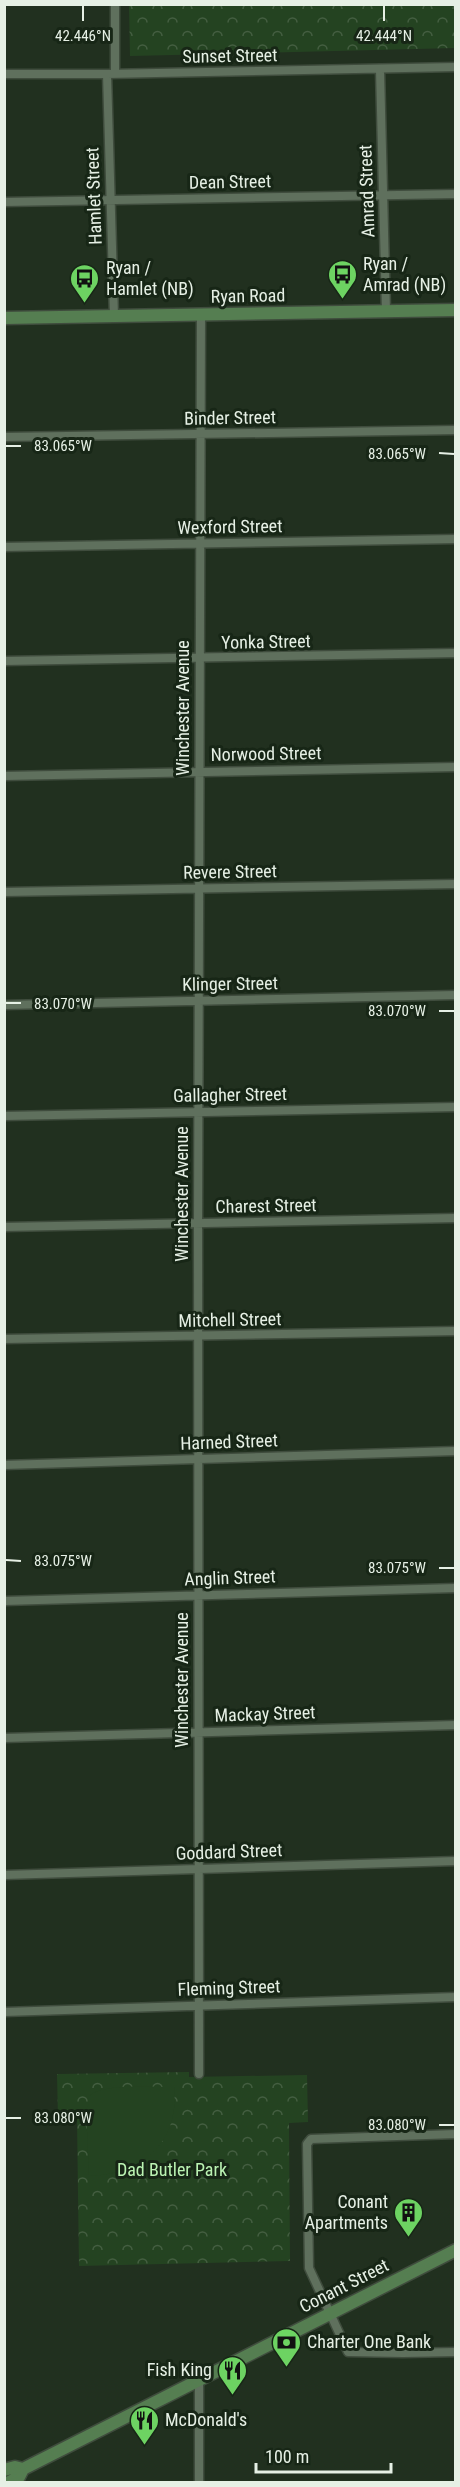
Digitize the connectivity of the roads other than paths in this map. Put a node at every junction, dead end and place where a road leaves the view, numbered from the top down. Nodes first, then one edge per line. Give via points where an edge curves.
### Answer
1 (115, 4) edge
2 (456, 67) edge
3 (380, 69) junction
4 (4, 74) edge
5 (111, 74) junction
6 (456, 194) edge
7 (384, 195) junction
8 (111, 201) junction
9 (4, 202) edge
10 (456, 310) edge
11 (386, 311) junction
12 (201, 315) junction
13 (114, 316) junction
14 (4, 318) edge
15 (456, 430) edge
16 (200, 435) junction
17 (4, 437) edge
18 (456, 539) edge
19 (200, 544) junction
20 (4, 547) edge
21 (456, 654) edge
22 (200, 659) junction
23 (4, 661) edge
24 (456, 767) edge
25 (200, 772) junction
26 (4, 776) edge
27 (456, 884) edge
28 (199, 890) junction
29 (4, 892) edge
30 (456, 995) edge
31 (199, 1001) junction
32 (4, 1005) edge
33 (456, 1107) edge
34 (199, 1113) junction
35 (4, 1116) edge
36 (456, 1218) edge
37 (198, 1224) junction
38 (4, 1227) edge
39 (456, 1331) edge
40 (198, 1337) junction
41 (4, 1339) edge
42 (456, 1451) edge
43 (198, 1459) junction
44 (4, 1465) edge
45 (456, 1588) edge
46 (198, 1596) junction
47 (4, 1601) edge
48 (456, 1725) edge
49 (199, 1732) junction
50 (4, 1738) edge
51 (456, 1861) edge
52 (199, 1869) junction
53 (4, 1875) edge
54 (456, 1997) edge
55 (199, 2006) junction
56 (4, 2012) edge
57 (199, 2074) dead end
58 (456, 2134) edge
59 (456, 2250) edge
60 (329, 2312) junction
61 (456, 2352) edge
62 (200, 2379) junction
63 (23, 2469) junction
64 (4, 2470) edge
65 (9, 2482) edge
66 (31, 2482) edge
67 (199, 2482) edge

1 - 5 street, Hamlet Street
2 - 3 street, Sunset Street
3 - 5 street, Sunset Street
3 - 7 street, Amrad Street
4 - 5 street, Sunset Street
5 - 8 street, Hamlet Street
6 - 7 street, Dean Street
7 - 8 street, Dean Street
7 - 11 street, Amrad Street
8 - 9 street, Dean Street
8 - 13 street, Hamlet Street
10 - 11 main road, Ryan Road
11 - 12 main road, Ryan Road
12 - 13 main road, Ryan Road
12 - 16 street, Winchester Avenue
13 - 14 main road, Ryan Road
15 - 16 street, Binder Street
16 - 17 street, Binder Street
16 - 19 street, Winchester Avenue
18 - 19 street, Wexford Street
19 - 20 street, Wexford Street
19 - 22 street, Winchester Avenue
21 - 22 street, Yonka Street
22 - 23 street, Yonka Street
22 - 25 street, Winchester Avenue
24 - 25 street, Norwood Street
25 - 26 street, Norwood Street
25 - 28 street, Winchester Avenue
27 - 28 street, Revere Street
28 - 29 street, Revere Street
28 - 31 street, Winchester Avenue
30 - 31 street, Klinger Street
31 - 32 street, Klinger Street
31 - 34 street, Winchester Avenue
33 - 34 street, Gallagher Street
34 - 35 street, Gallagher Street
34 - 37 street, Winchester Avenue
36 - 37 street, Charest Street
37 - 38 street, Charest Street
37 - 40 street, Winchester Avenue
39 - 40 street, Mitchell Street
40 - 41 street, Mitchell Street
40 - 43 street, Winchester Avenue
42 - 43 street, Harned Street
43 - 44 street, Harned Street
43 - 46 street, Winchester Avenue
45 - 46 street, Anglin Street
46 - 47 street, Anglin Street
46 - 49 street, Winchester Avenue
48 - 49 street, Mackay Street
49 - 50 street, Mackay Street
49 - 52 street, Winchester Avenue
51 - 52 street, Goddard Street
52 - 53 street, Goddard Street
52 - 55 street, Winchester Avenue
54 - 55 street, Fleming Street
55 - 56 street, Fleming Street
55 - 57 street, Winchester Avenue
58 - 60 street via 311,2139 308,2265
59 - 60 main road, Conant Street
60 - 61 street via 348,2352
60 - 62 main road, Conant Street
62 - 63 main road, Conant Street
62 - 67 street
63 - 64 main road, Conant Street
63 - 65 main road, Conant Street via 19,2477
63 - 66 main road

